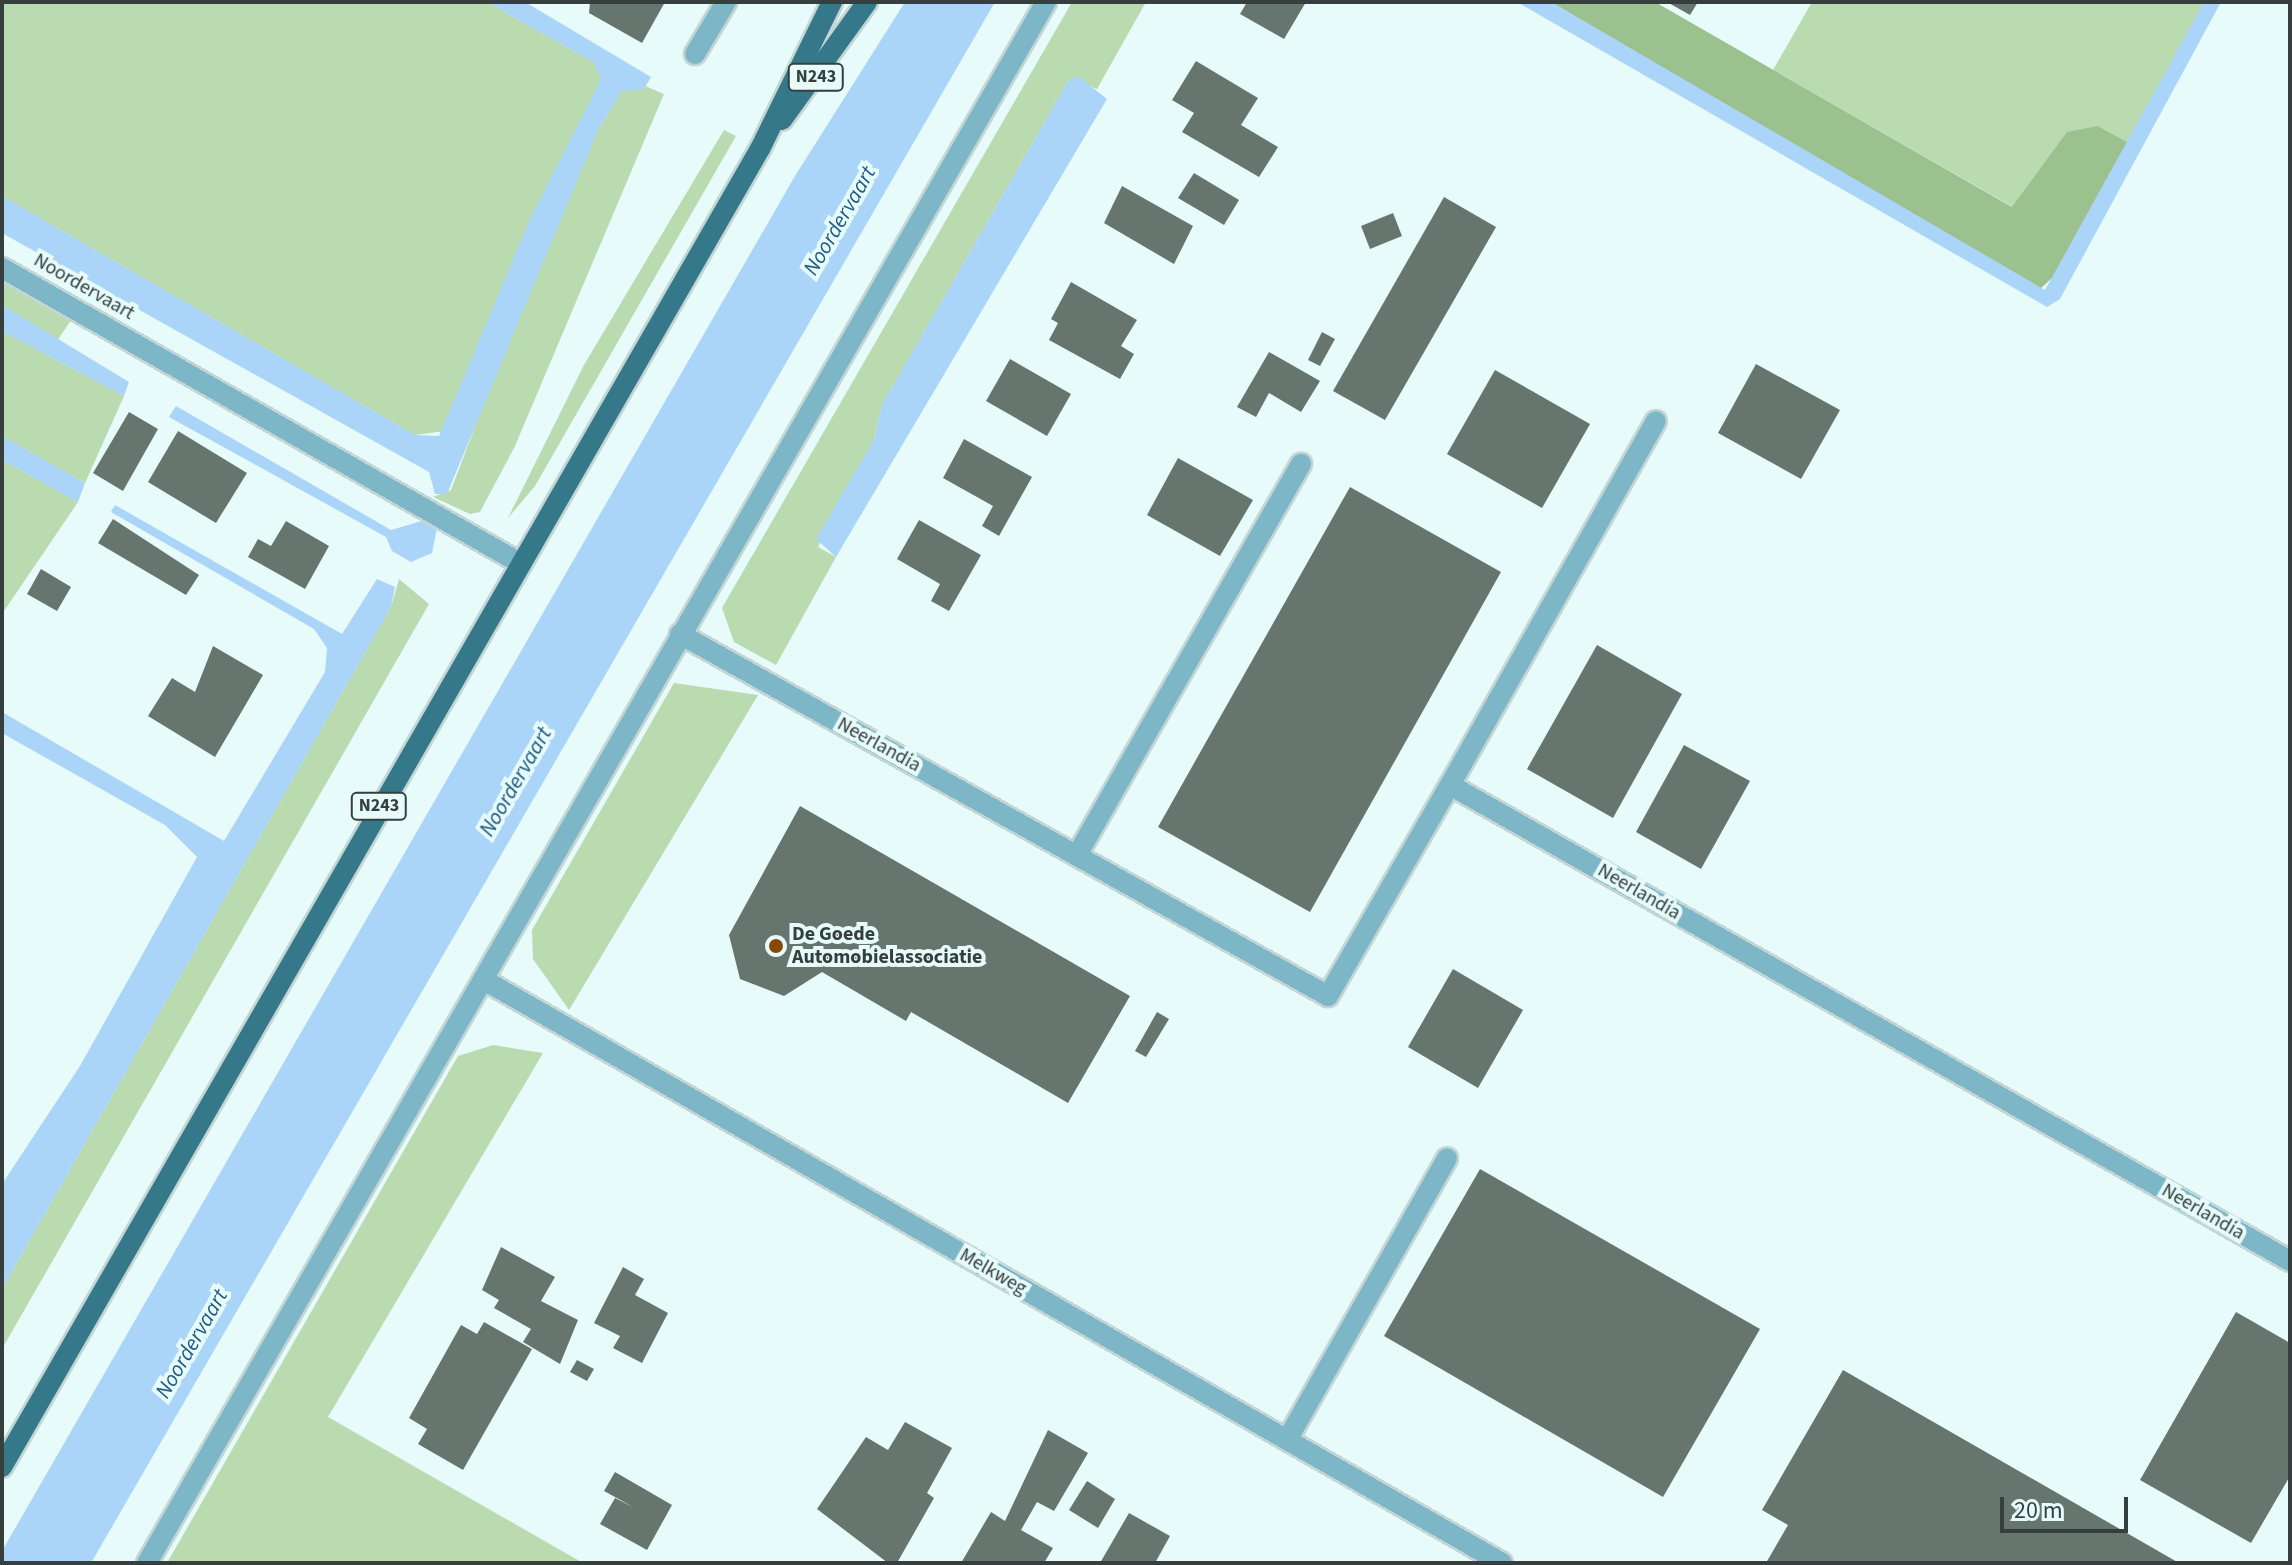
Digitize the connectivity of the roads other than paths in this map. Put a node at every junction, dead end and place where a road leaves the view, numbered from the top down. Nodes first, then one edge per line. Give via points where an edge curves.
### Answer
1 (726, 2) edge
2 (832, 2) edge
3 (867, 2) edge
4 (1046, 2) edge
5 (695, 54) dead end
6 (760, 149) junction
7 (2, 268) edge
8 (1656, 421) dead end
9 (1301, 464) dead end
10 (518, 562) junction
11 (680, 634) junction
12 (1450, 785) junction
13 (1077, 855) junction
14 (484, 980) junction
15 (1447, 1158) dead end
16 (2290, 1261) edge
17 (1287, 1440) junction
18 (2, 1467) edge
19 (147, 1563) edge
20 (1502, 1563) edge

1 - 5 street
2 - 6 main road, N243
3 - 6 main road, N243
4 - 11 street
6 - 10 main road, N243
7 - 10 street, Noordervaart
8 - 12 street
9 - 13 street
10 - 18 main road, N243
11 - 13 street, Neerlandia
11 - 14 street
12 - 13 street, Neerlandia via 1328,996
12 - 16 street, Neerlandia
14 - 17 street, Melkweg
14 - 19 street
15 - 17 street
17 - 20 street, Melkweg

